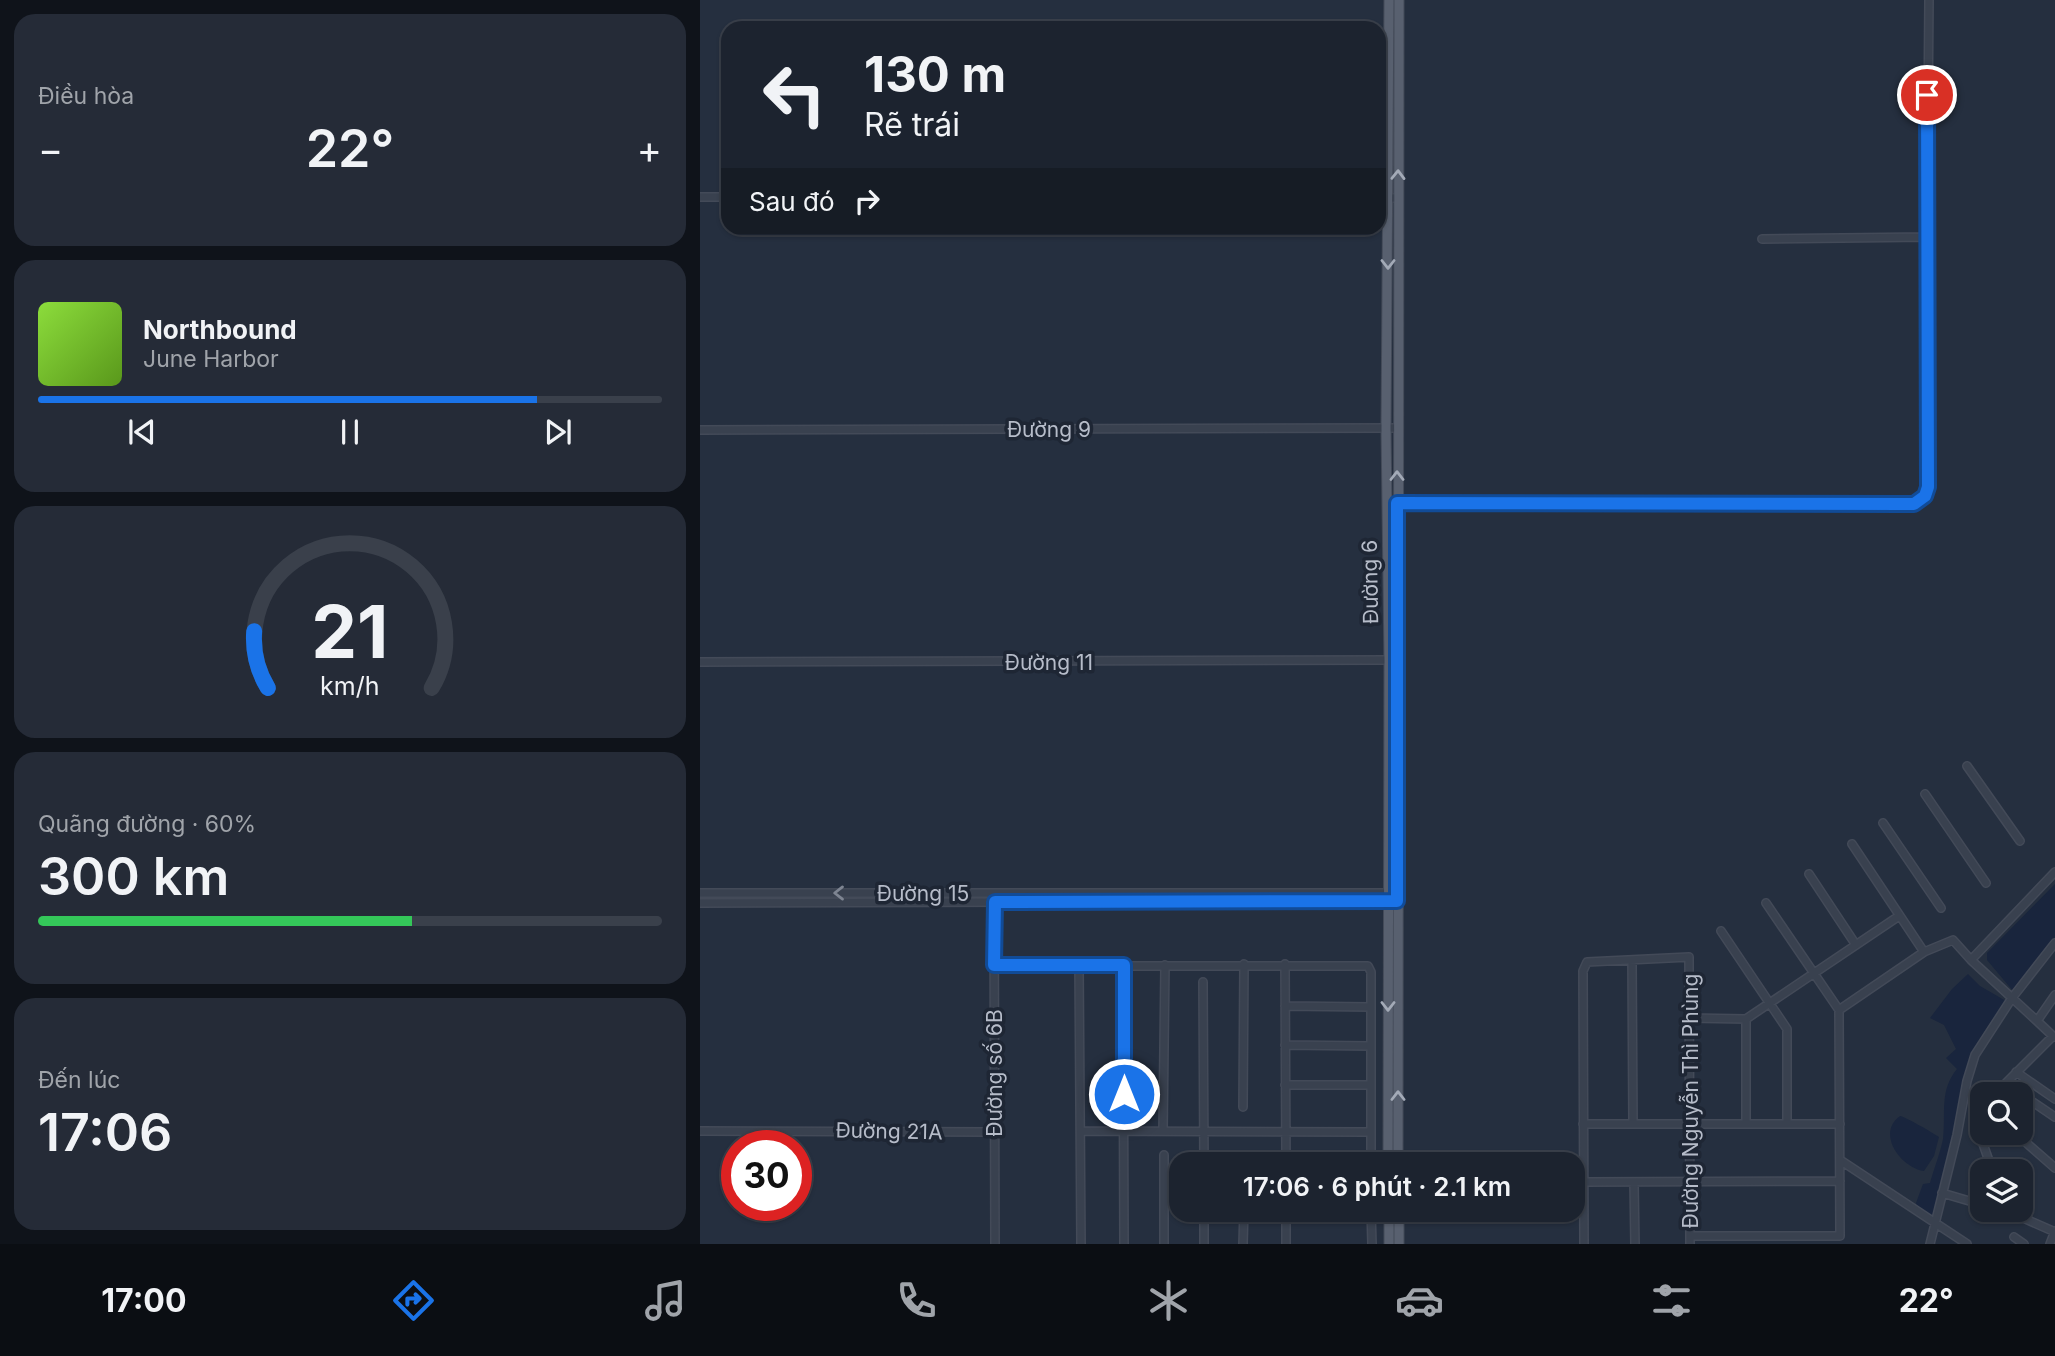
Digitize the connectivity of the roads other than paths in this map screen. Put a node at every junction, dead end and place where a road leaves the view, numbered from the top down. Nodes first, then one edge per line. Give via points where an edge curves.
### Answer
1 (1389, 0) edge
2 (1399, 0) edge
3 (1929, 0) edge
4 (700, 197) edge
5 (721, 197) edge
6 (1388, 198) edge
7 (1927, 237) junction
8 (1762, 239) dead end
9 (1397, 428) junction
10 (1386, 429) junction
11 (700, 430) edge
12 (1392, 503) junction
13 (1393, 660) junction
14 (700, 662) edge
15 (1967, 766) dead end
16 (1925, 794) dead end
17 (1883, 823) dead end
18 (2020, 841) dead end
19 (1852, 844) dead end
20 (2055, 873) edge
21 (1809, 874) dead end
22 (1986, 883) dead end
23 (994, 892) junction
24 (700, 893) edge
25 (1255, 897) junction
26 (1393, 897) junction
27 (995, 902) junction
28 (700, 903) edge
29 (1766, 903) dead end
30 (1941, 908) dead end
31 (1899, 916) junction
32 (1721, 931) dead end
33 (2055, 944) edge
34 (1856, 945) junction
35 (1924, 952) junction
36 (1632, 960) junction
37 (1971, 960) junction
38 (1244, 964) junction
39 (1285, 964) junction
40 (994, 965) junction
41 (1079, 965) junction
42 (1124, 965) junction
43 (1165, 965) junction
44 (1813, 974) junction
45 (1203, 982) dead end
46 (2012, 998) junction
47 (2054, 998) edge
48 (1770, 1003) junction
49 (1285, 1006) junction
50 (1370, 1007) junction
51 (1839, 1010) junction
52 (1689, 1018) junction
53 (1746, 1019) junction
54 (2037, 1021) junction
55 (2054, 1037) edge
56 (1285, 1045) junction
57 (1370, 1046) junction
58 (2016, 1072) junction
59 (2007, 1082) edge
60 (1285, 1085) junction
61 (1370, 1085) junction
62 (2055, 1099) edge
63 (2033, 1102) edge
64 (1244, 1107) dead end
65 (2055, 1117) edge
66 (1787, 1123) junction
67 (1583, 1124) junction
68 (1746, 1124) junction
69 (1840, 1124) junction
70 (1633, 1125) junction
71 (1690, 1125) junction
72 (700, 1131) edge
73 (1081, 1131) junction
74 (1124, 1131) junction
75 (1163, 1131) junction
76 (1204, 1131) junction
77 (1286, 1131) junction
78 (995, 1132) junction
79 (1371, 1132) junction
80 (1983, 1145) edge
81 (2029, 1145) edge
82 (1204, 1152) edge
83 (1286, 1152) edge
84 (1371, 1152) edge
85 (1388, 1152) edge
86 (1398, 1152) edge
87 (1583, 1152) edge
88 (1164, 1155) dead end
89 (1988, 1158) dead end
90 (1840, 1160) junction
91 (2055, 1168) edge
92 (1840, 1181) junction
93 (1585, 1182) edge
94 (1634, 1182) junction
95 (1689, 1182) junction
96 (1942, 1193) junction
97 (1970, 1201) edge
98 (1204, 1222) edge
99 (1244, 1222) edge
100 (1286, 1222) edge
101 (1371, 1222) edge
102 (1389, 1222) edge
103 (1399, 1222) edge
104 (1584, 1222) edge
105 (2032, 1222) edge
106 (1936, 1224) junction
107 (2055, 1232) edge
108 (2014, 1237) dead end
109 (1690, 1240) edge
110 (995, 1244) edge
111 (1081, 1244) edge
112 (1124, 1244) edge
113 (1164, 1244) edge
114 (1204, 1244) edge
115 (1243, 1244) edge
116 (1286, 1244) edge
117 (1372, 1244) edge
118 (1389, 1244) edge
119 (1399, 1244) edge
120 (1584, 1244) edge
121 (1635, 1244) edge
122 (1930, 1244) edge
123 (1967, 1244) edge
124 (2024, 1244) edge
125 (2050, 1244) edge

1 - 6 main road, Đường 6
6 -> 2 main road, Đường 6
3 - 7 street
4 - 5 street
6 - 9 main road, Đường 6
6 -> 10 main road, Đường 6
7 - 8 street
7 - 12 street via 1928,487 1919,501
9 - 10 street, Đường 9
12 -> 9 main road, Đường 6
10 - 11 street, Đường 9
10 - 12 main road, Đường 6
12 - 13 main road, Đường 6
13 - 14 street, Đường 11
13 - 26 main road, Đường 6
15 - 18 street
16 - 22 street
17 - 30 street
19 - 31 street
20 - 37 street
21 - 34 street
23 -> 24 street, Đường 15
23 - 25 street, Đường 15
23 - 27 street, Đường số 6B
25 - 26 street, Đường 15
25 - 27 street, Đường 15
26 -> 85 main road, Đường 6
86 -> 26 main road, Đường 6
27 - 28 street, Đường 15
27 - 40 street, Đường số 6B
29 - 44 street
31 - 34 street
31 - 35 street
32 - 48 street
33 - 46 street
34 - 44 street
35 - 37 street via 1953,940
35 - 51 street
36 - 52 street, Đường Nguyễn Thì Phùng via 1689,957
36 - 67 street via 1587,961 1583,971
36 - 70 street
37 - 46 street
38 - 39 street
38 - 43 street
38 - 64 street
39 - 49 street
39 - 50 street via 1368,965
40 - 41 street
40 - 78 street, Đường số 6B
41 - 42 street
41 - 73 street
42 - 43 street
42 - 74 street
43 - 75 street
44 - 48 street
44 - 51 street
45 - 76 street
46 - 54 street
46 - 96 street via 1975,1055
47 - 54 street
48 - 53 street
48 - 66 street via 1787,1029
49 - 50 street
49 - 56 street
50 - 57 street
51 - 69 street
52 - 53 street
52 - 71 street, Đường Nguyễn Thì Phùng
53 - 68 street
54 - 55 street
55 - 58 street
56 - 57 street
56 - 60 street
57 - 61 street
58 - 59 street
58 - 62 street
60 - 61 street
60 - 77 street
61 - 79 street
63 - 65 street
66 - 68 street
66 - 69 street
67 - 70 street
67 - 87 street
68 - 71 street
69 - 90 street
70 - 71 street
71 - 95 street, Đường Nguyễn Thì Phùng
72 - 78 street, Đường 21A
73 - 74 street
73 - 111 street
74 - 75 street
74 - 112 street
75 - 76 street
76 - 77 street
76 - 82 street
77 - 79 street
77 - 83 street
78 - 110 street, Đường số 6B
79 - 84 street
80 - 89 street
81 - 91 street
88 - 113 street
90 - 92 street
90 - 106 street
92 - 95 street
92 - 109 street via 1840,1236
93 - 94 street
94 - 95 street
94 - 121 street
95 - 109 street, Đường Nguyễn Thì Phùng
96 - 97 street
96 - 106 street
98 - 114 street
99 - 115 street
100 - 116 street
101 - 117 street
102 - 118 main road
103 - 119 main road
104 - 120 street
105 - 107 street
106 - 122 street
106 - 123 street
107 - 125 street
108 - 124 street

